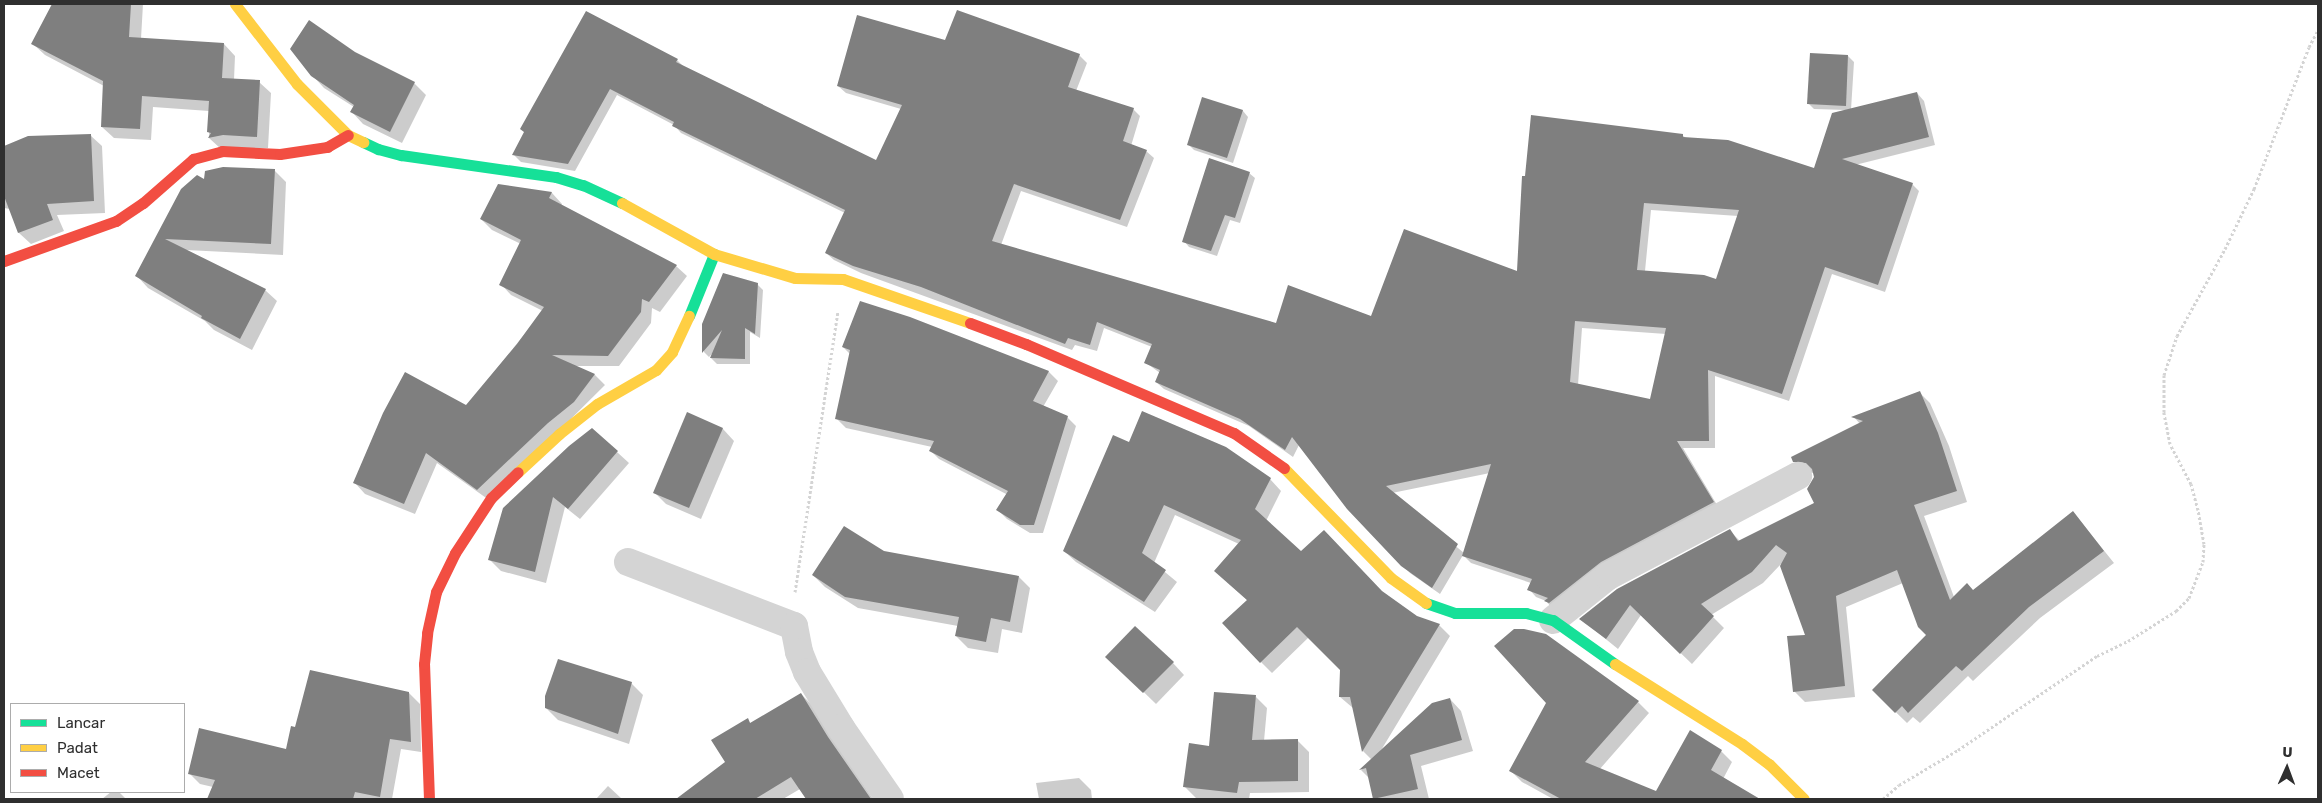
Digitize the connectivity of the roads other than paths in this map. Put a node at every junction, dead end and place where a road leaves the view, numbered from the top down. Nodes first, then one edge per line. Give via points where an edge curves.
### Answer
1 (235, 4) edge
2 (348, 134) junction
3 (714, 254) junction
4 (4, 261) edge
5 (1798, 476) dead end
6 (628, 562) dead end
7 (1553, 620) junction
8 (429, 799) edge
9 (890, 799) edge
10 (1804, 799) edge

1 - 2 street via 297,84
2 - 3 street via 401,155 556,177 583,185
2 - 4 street via 327,147 280,154 222,151 193,159 143,203 116,221
3 - 7 street via 795,278 843,279 915,302 1026,344 1234,434 1290,473 1391,578 1426,603 1455,613 1526,613
3 - 8 street via 672,352 656,370 597,404 559,434 491,498 455,553 436,592 427,633 424,664
5 - 7 street via 1608,576
6 - 9 street via 794,626 807,672
7 - 10 street via 1616,665 1742,744 1769,764

